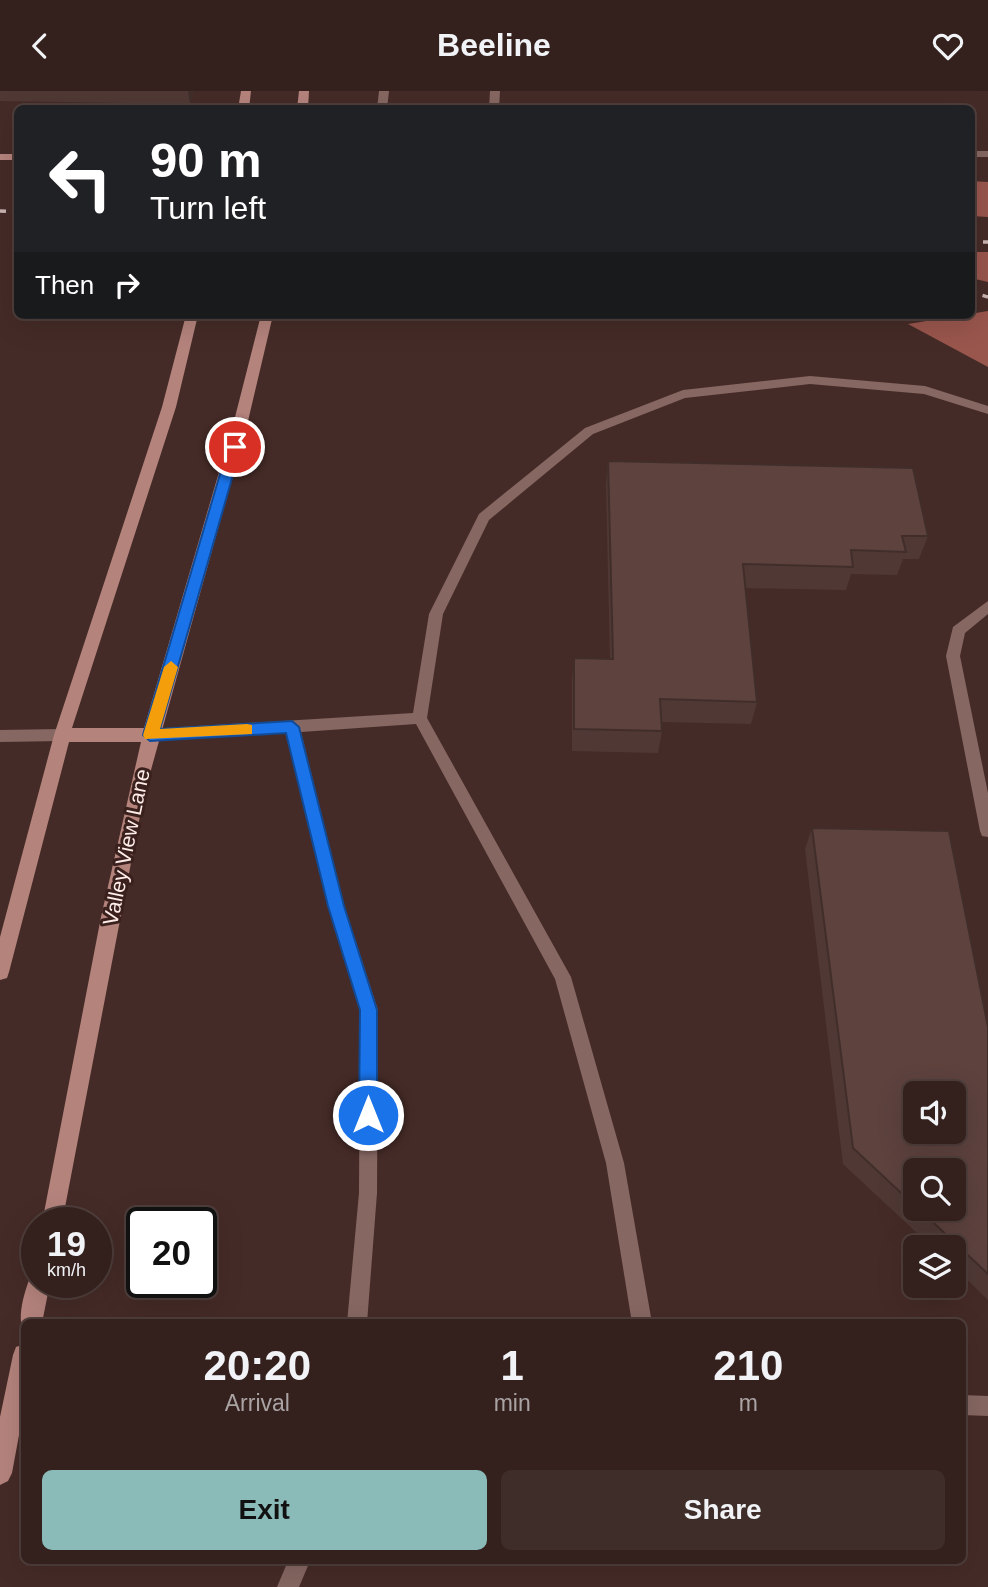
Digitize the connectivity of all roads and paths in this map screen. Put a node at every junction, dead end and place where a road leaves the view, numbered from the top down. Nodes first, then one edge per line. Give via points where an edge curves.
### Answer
1 (191, 319) edge
2 (266, 319) edge
3 (988, 410) edge
4 (988, 606) edge
5 (420, 718) junction
6 (292, 727) junction
7 (62, 735) junction
8 (150, 735) junction
9 (0, 736) edge
10 (988, 831) edge
11 (0, 972) edge
12 (55, 1207) edge
13 (36, 1298) edge
14 (32, 1319) edge
15 (357, 1319) edge
16 (641, 1319) edge
17 (21, 1370) edge
18 (966, 1405) edge
19 (988, 1406) edge
20 (0, 1473) edge
21 (298, 1564) edge
22 (288, 1587) edge

1 - 7 main road via 169,407
2 - 8 main road, Valley View Lane via 221,499
3 - 5 lane via 925,390 810,380 684,394 589,431 484,517 436,614
4 - 10 lane via 958,631 954,656
5 - 6 lane
5 - 16 lane via 563,977 615,1163
6 - 8 lane
6 - 15 lane via 336,906 369,1010 368,1193
7 - 8 main road
7 - 9 lane
7 - 11 main road
8 - 12 main road, Valley View Lane
13 - 14 main road
17 - 20 main road
18 - 19 lane
21 - 22 lane

